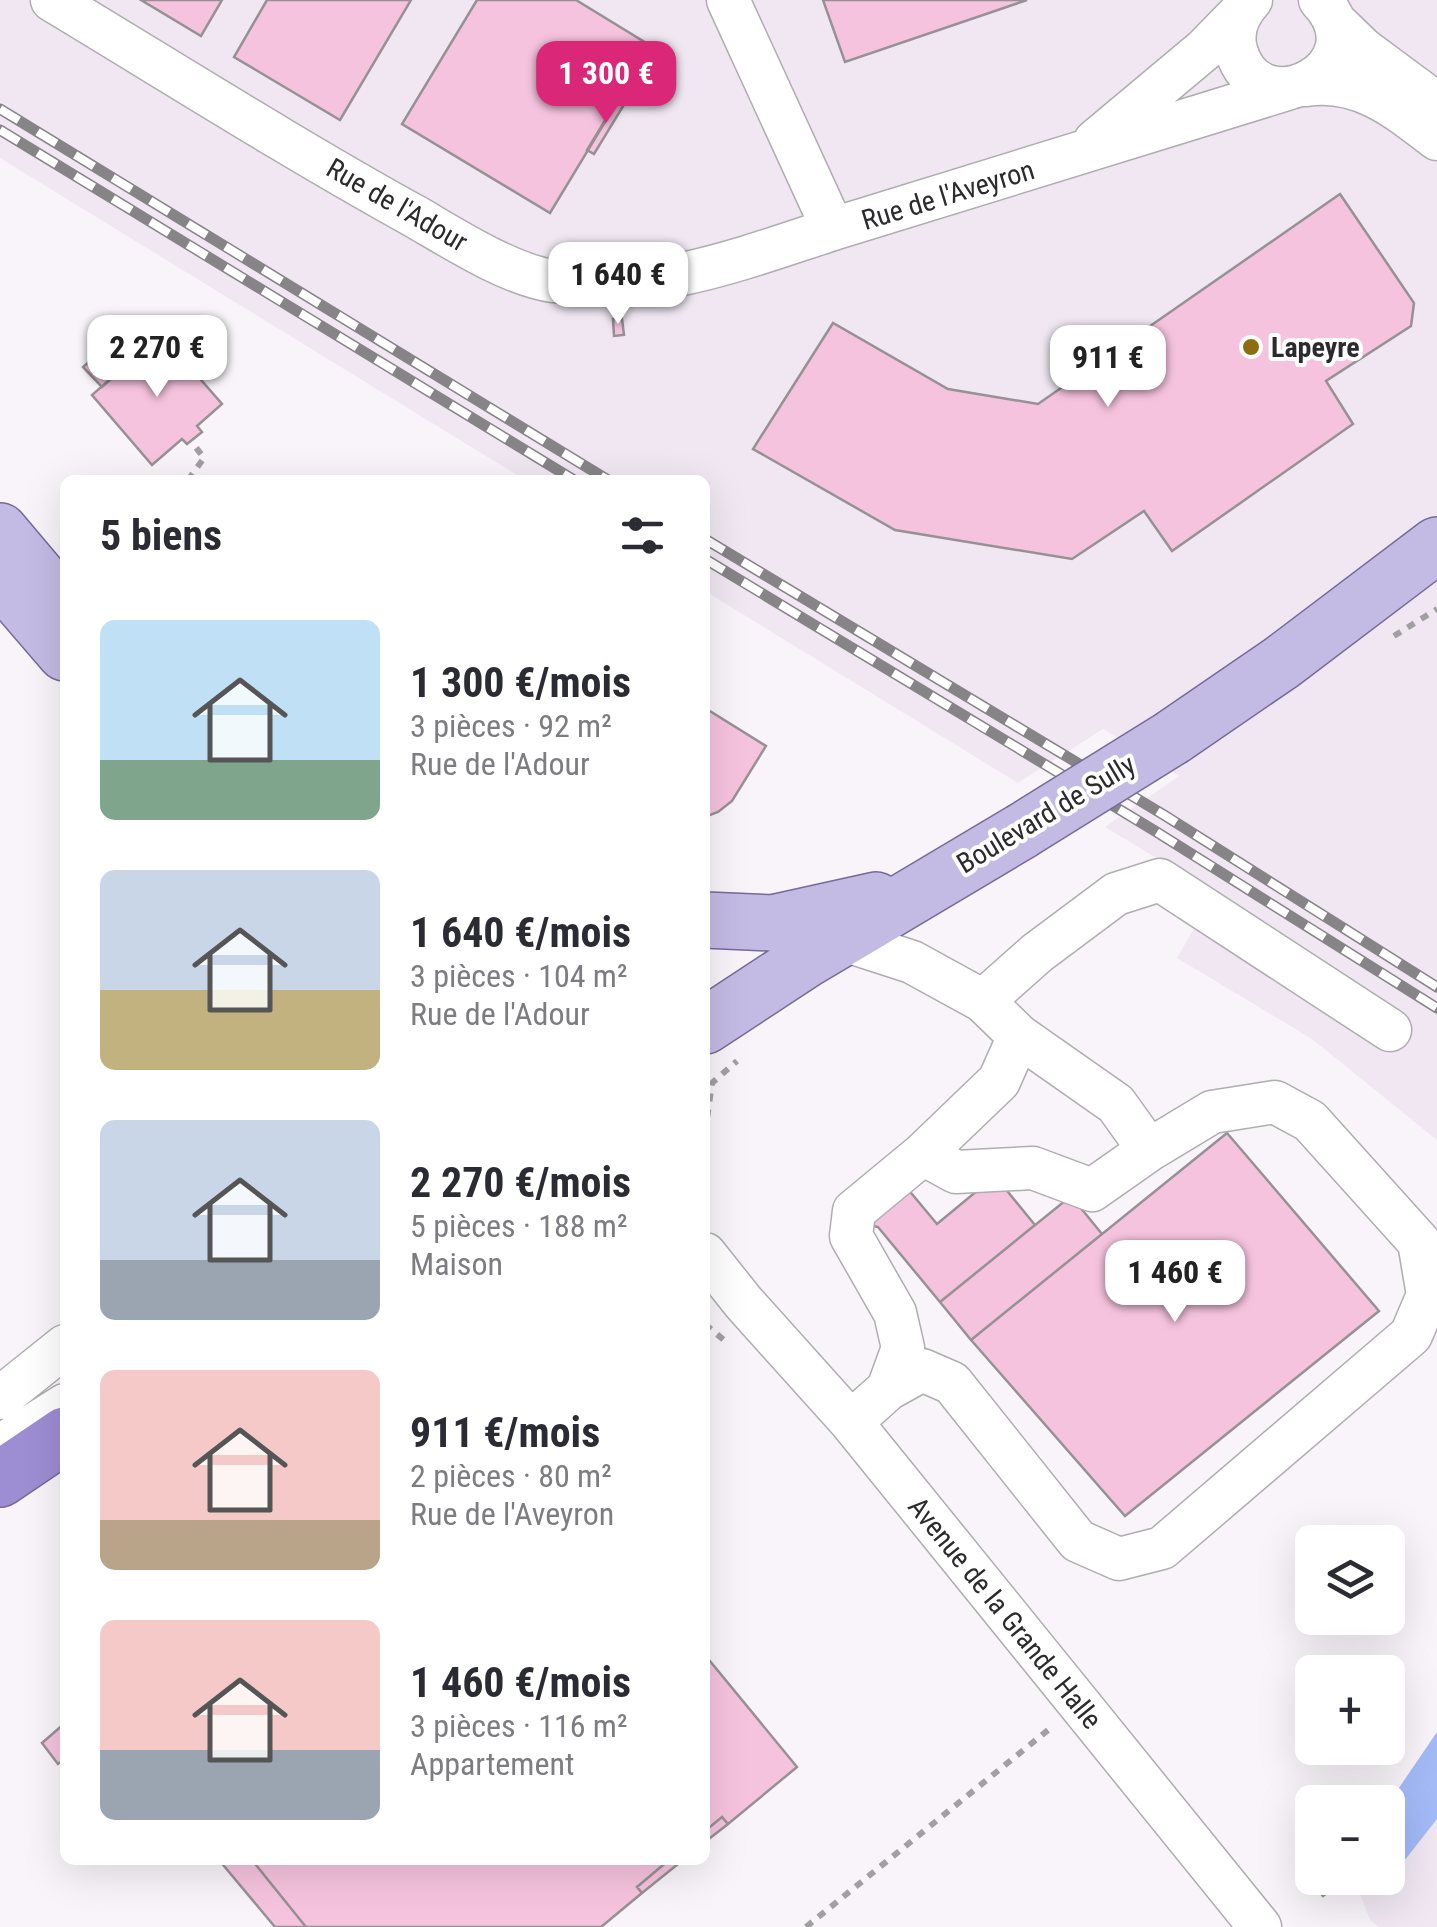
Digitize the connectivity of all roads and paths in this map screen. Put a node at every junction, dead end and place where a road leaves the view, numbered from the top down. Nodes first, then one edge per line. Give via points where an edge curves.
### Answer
1 (52, 0) edge
2 (728, 0) edge
3 (1247, 5) edge
4 (1327, 7) edge
5 (1296, 87) junction
6 (1437, 104) edge
7 (1437, 139) edge
8 (1075, 157) junction
9 (833, 229) junction
10 (191, 441) dead end
11 (192, 475) edge
12 (0, 531) edge
13 (1437, 545) edge
14 (1437, 572) edge
15 (0, 578) edge
16 (60, 602) edge
17 (60, 647) edge
18 (1282, 663) junction
19 (918, 891) junction
20 (710, 920) edge
21 (824, 949) junction
22 (710, 994) edge
23 (983, 1001) junction
24 (710, 1023) edge
25 (1390, 1030) dead end
26 (1019, 1036) junction
27 (710, 1078) edge
28 (712, 1083) dead end
29 (1148, 1150) junction
30 (922, 1154) junction
31 (710, 1260) edge
32 (710, 1280) edge
33 (744, 1303) junction
34 (60, 1350) edge
35 (888, 1389) junction
36 (0, 1398) edge
37 (60, 1408) edge
38 (851, 1422) junction
39 (60, 1438) edge
40 (0, 1446) edge
41 (0, 1479) edge
42 (1054, 1726) dead end
43 (806, 1927) edge
44 (1260, 1927) edge

1 - 9 street, Rue de l'Adour via 375,194 488,257 550,281 643,282 707,270
2 - 9 street, Rue de l'Aveyron
3 - 5 street via 1234,35 1240,60 1268,86
3 - 8 street, Rue de l'Aveyron via 1205,49
4 - 5 street via 1337,41 1333,57 1321,75
4 - 6 street via 1363,49
5 - 7 street via 1323,82 1360,89
5 - 8 street, Rue de l'Aveyron
8 - 9 street, Rue de l'Aveyron
10 - 11 path via 204,458
12 - 16 main road
13 - 18 main road
14 - 18 main road
15 - 17 main road
18 - 19 main road, Boulevard de Sully, bridge
19 - 20 main road via 772,924
19 - 21 main road, Boulevard de Sully
21 - 22 main road
21 - 23 street via 912,962
21 - 24 main road
23 - 25 street via 1116,894 1160,880
23 - 26 street
26 - 29 street via 1116,1104
26 - 30 street via 999,1082
27 - 28 path
29 - 30 street via 1092,1190 1033,1168 956,1172
29 - 35 street via 1212,1112 1275,1102 1310,1121 1419,1242 1428,1295 1411,1335 1162,1548 1119,1559 1078,1541 952,1384 922,1370
30 - 35 street via 854,1211 851,1236 895,1313 903,1348
31 - 33 street
32 - 33 street
33 - 38 street, Avenue de la Grande Halle
34 - 36 street
35 - 38 street
37 - 40 street
38 - 44 street, Avenue de la Grande Halle
39 - 41 highway
42 - 43 path

